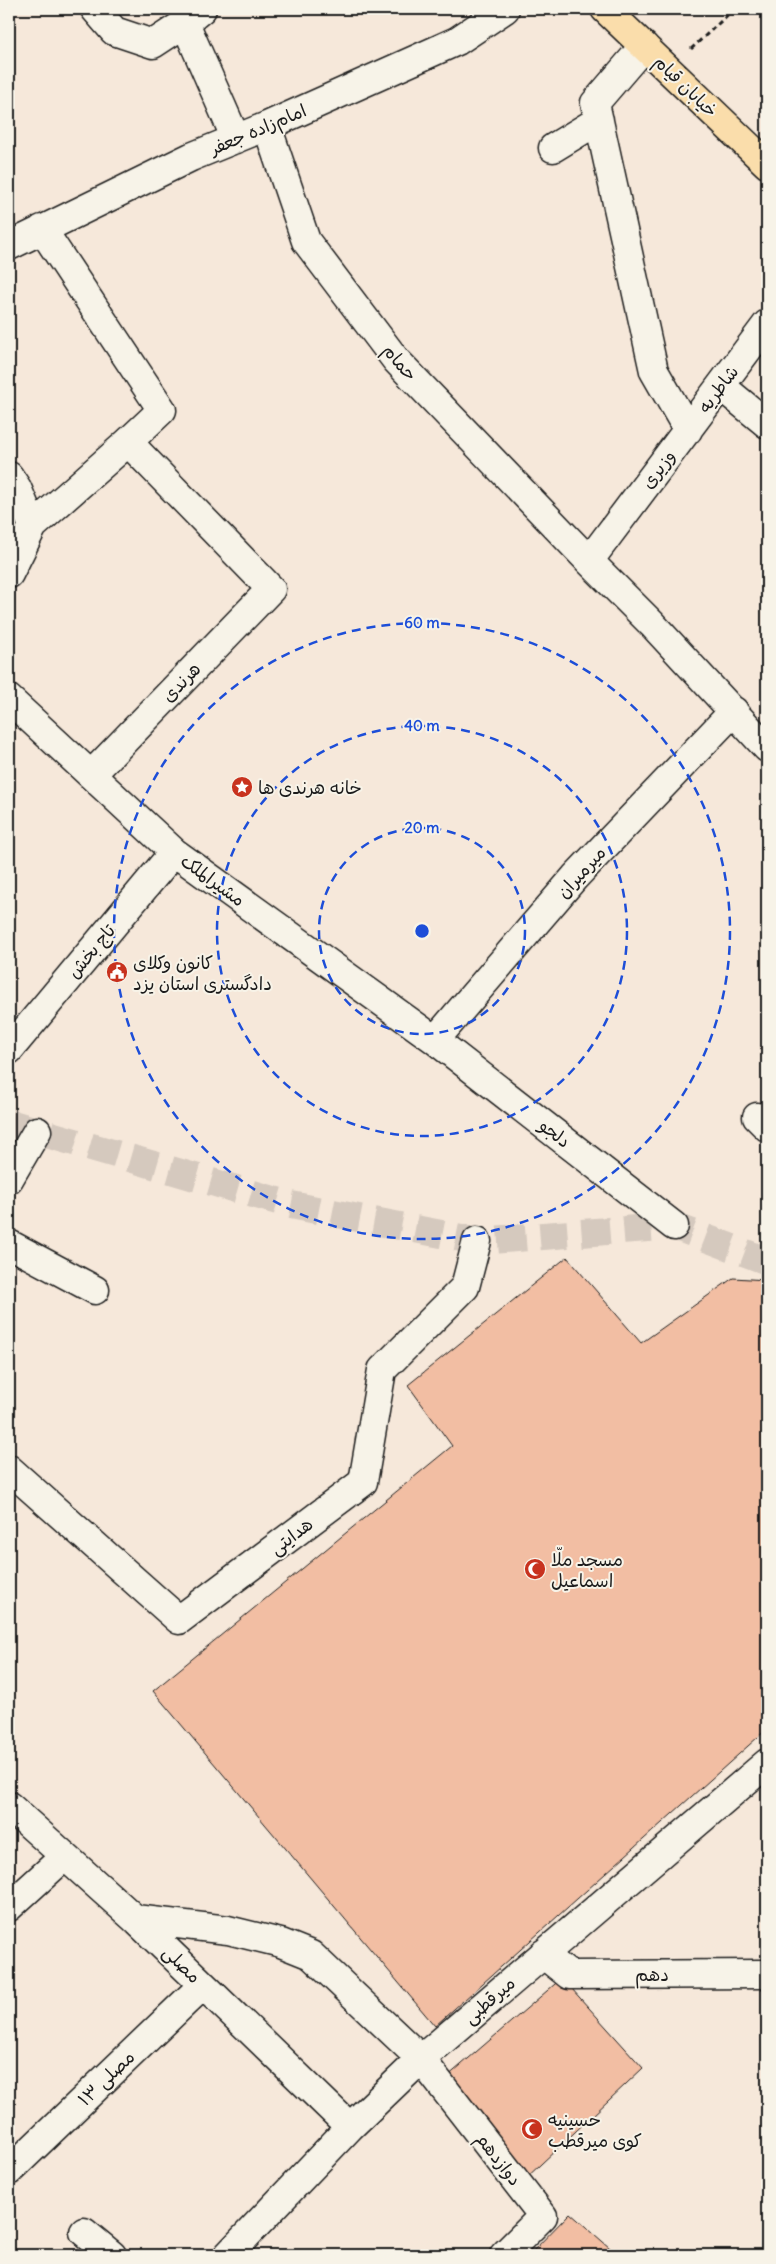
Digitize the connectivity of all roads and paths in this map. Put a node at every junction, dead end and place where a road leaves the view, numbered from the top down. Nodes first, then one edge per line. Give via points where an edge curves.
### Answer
1 (95, 9) edge
2 (505, 9) edge
3 (604, 9) edge
4 (734, 9) edge
5 (194, 16) edge
6 (644, 46) junction
7 (669, 70) junction
8 (599, 120) junction
9 (267, 126) junction
10 (236, 139) junction
11 (553, 148) dead end
12 (767, 164) edge
13 (42, 229) junction
14 (9, 246) edge
15 (767, 324) edge
16 (721, 386) junction
17 (767, 424) edge
18 (688, 430) junction
19 (128, 442) junction
20 (9, 476) edge
21 (33, 526) junction
22 (589, 561) junction
23 (9, 574) edge
24 (9, 699) edge
25 (734, 710) junction
26 (767, 748) edge
27 (91, 775) junction
28 (174, 852) junction
29 (435, 1040) junction
30 (9, 1050) edge
31 (37, 1131) dead end
32 (9, 1180) edge
33 (674, 1226) dead end
34 (478, 1241) dead end
35 (9, 1244) edge
36 (95, 1290) dead end
37 (9, 1469) edge
38 (767, 1763) edge
39 (9, 1806) edge
40 (64, 1856) junction
41 (9, 1907) edge
42 (135, 1919) junction
43 (543, 1954) junction
44 (767, 1974) edge
45 (203, 1985) junction
46 (421, 2059) junction
47 (350, 2127) junction
48 (9, 2171) edge
49 (84, 2232) dead end
50 (112, 2255) edge
51 (228, 2255) edge
52 (504, 2255) edge

1 - 5 street via 114,31 153,44
2 - 9 street, امام‌زاده جعفر via 457,41
3 - 6 main road, خیابان قیام
4 - 7 path
5 - 10 street
6 - 7 main road, خیابان قیام
6 - 8 street via 595,103
7 - 12 main road, خیابان قیام
8 - 11 street
8 - 18 street via 654,371
9 - 10 street, امام‌زاده جعفر
9 - 22 street, حمام via 306,241 396,360
10 - 13 street, امام‌زاده جعفر via 191,157
13 - 14 street, امام‌زاده جعفر
13 - 19 street via 162,410
15 - 16 street, شاطریه
16 - 17 street
16 - 18 street, شاطریه
18 - 22 street, وزیری
19 - 21 street
19 - 27 street, هرندی via 271,589
20 - 21 street
21 - 23 street
22 - 25 street
24 - 27 street, مشیرالملک
25 - 26 street
25 - 29 street, میرمیران via 575,877
27 - 28 street, مشیرالملک
28 - 29 street, مشیرالملک
28 - 30 street, تاج بخش
29 - 33 street, دلجو
31 - 32 street
34 - 37 street, هدایتی via 465,1287 382,1370 362,1482 179,1620
35 - 36 street
38 - 43 street, میرقطبی
39 - 40 street, مصلی
40 - 41 street
40 - 42 street, مصلی
42 - 45 street, مصلی
42 - 46 street via 228,1930 281,1943 310,1955
43 - 44 street, دهم via 569,1975
43 - 46 street, میرقطبی
45 - 47 street, مصلی
45 - 48 street, مصلی ۱۳
46 - 47 street, میرقطبی
46 - 52 street, دوازدهم via 542,2216
47 - 51 street, میرقطبی
49 - 50 street

